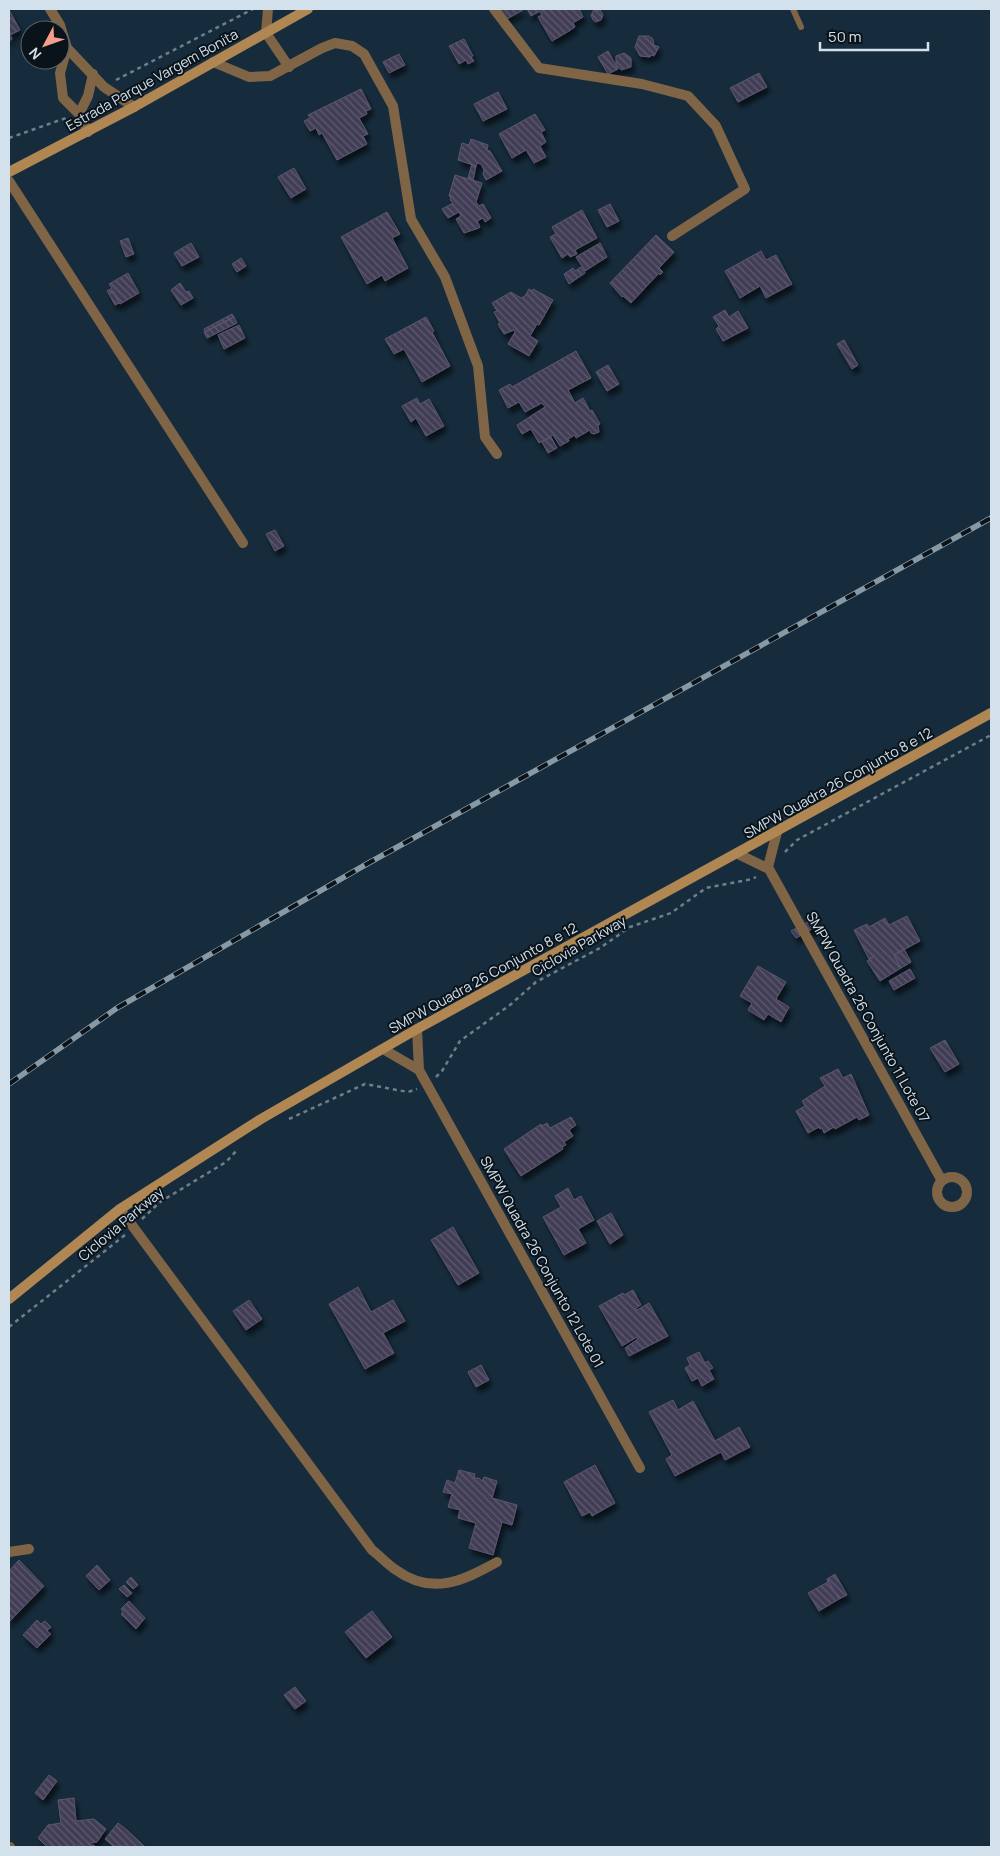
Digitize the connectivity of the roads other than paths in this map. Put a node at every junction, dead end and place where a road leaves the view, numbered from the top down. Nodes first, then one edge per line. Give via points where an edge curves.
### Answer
1 (50, 9) edge
2 (268, 9) edge
3 (308, 9) edge
4 (494, 9) edge
5 (793, 9) edge
6 (57, 20) edge
7 (801, 27) dead end
8 (266, 33) junction
9 (70, 51) edge
10 (213, 62) junction
11 (289, 67) junction
12 (61, 70) edge
13 (93, 74) junction
14 (134, 107) junction
15 (79, 114) junction
16 (88, 132) junction
17 (9, 172) edge
18 (9, 181) edge
19 (672, 236) dead end
20 (497, 454) dead end
21 (243, 543) dead end
22 (991, 714) edge
23 (777, 832) junction
24 (738, 854) junction
25 (768, 868) junction
26 (416, 1030) junction
27 (383, 1049) junction
28 (419, 1070) junction
29 (942, 1181) dead end
30 (120, 1209) junction
31 (9, 1299) edge
32 (640, 1468) dead end
33 (30, 1549) dead end
34 (9, 1552) edge
35 (498, 1562) dead end

1 - 6 street
2 - 8 street
3 - 8 street, Estrada Parque Vargem Bonita
4 - 19 street via 539,68 642,84 688,96 716,126 745,189
5 - 7 lane
8 - 10 street, Estrada Parque Vargem Bonita
8 - 11 street
9 - 13 street
10 - 11 street via 249,77 270,76
10 - 14 street, Estrada Parque Vargem Bonita
11 - 20 street via 335,43 352,46 364,54 393,106 411,220 445,277 478,366 485,437
12 - 15 street via 63,98
13 - 14 street via 104,87
13 - 15 street via 88,96
14 - 16 street, Estrada Parque Vargem Bonita
15 - 16 street
16 - 17 street, Estrada Parque Vargem Bonita
18 - 21 street
22 - 23 street, SMPW Quadra 26 Conjunto 8 e 12
23 - 24 street, SMPW Quadra 26 Conjunto 8 e 12
23 - 25 street
24 - 25 street
24 - 26 street, SMPW Quadra 26 Conjunto 8 e 12
25 - 29 street, SMPW Quadra 26 Conjunto 11 Lote 07
26 - 27 street, SMPW Quadra 26 Conjunto 8 e 12
26 - 28 street, SMPW Quadra 26 Conjunto 12 Lote 01
27 - 28 street, SMPW Quadra 26 Conjunto 12 Lote 01
27 - 30 street, SMPW Quadra 26 Conjunto 8 e 12 via 261,1119
28 - 32 street, SMPW Quadra 26 Conjunto 12 Lote 01
30 - 31 street, SMPW Quadra 26 Conjunto 8 e 12
30 - 35 street via 372,1550 396,1571 430,1585 469,1578
33 - 34 street

